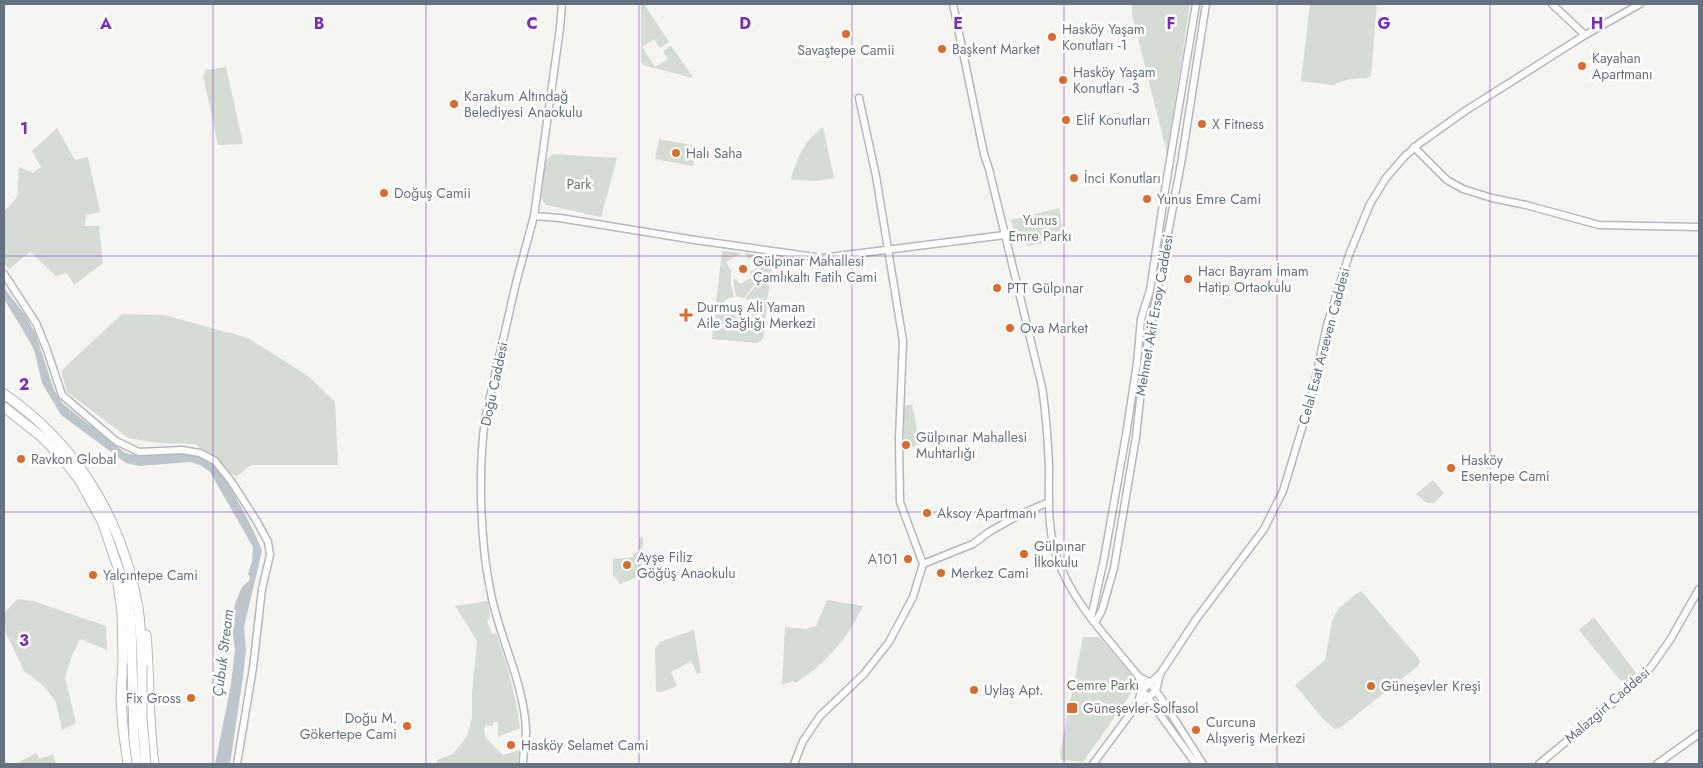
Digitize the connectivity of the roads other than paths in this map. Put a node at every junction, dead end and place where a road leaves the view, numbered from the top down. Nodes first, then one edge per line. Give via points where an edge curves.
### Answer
1 (562, 4) edge
2 (953, 4) edge
3 (1196, 4) edge
4 (1206, 4) edge
5 (1552, 4) edge
6 (1640, 4) edge
7 (1585, 35) junction
8 (859, 98) dead end
9 (1414, 147) junction
10 (534, 216) junction
11 (1699, 227) edge
12 (1005, 235) junction
13 (888, 249) junction
14 (4, 274) edge
15 (4, 394) edge
16 (4, 407) edge
17 (1050, 502) junction
18 (113, 555) junction
19 (128, 561) junction
20 (923, 564) junction
21 (1699, 589) edge
22 (1093, 621) junction
23 (137, 664) junction
24 (1160, 674) junction
25 (1139, 677) junction
26 (1149, 682) junction
27 (1142, 690) junction
28 (1156, 691) junction
29 (1148, 697) junction
30 (1136, 706) junction
31 (1699, 734) edge
32 (152, 748) junction
33 (126, 751) junction
34 (128, 764) edge
35 (137, 764) edge
36 (146, 764) edge
37 (154, 764) edge
38 (237, 764) edge
39 (523, 764) edge
40 (794, 764) edge
41 (1093, 764) edge
42 (1196, 764) edge
43 (1203, 764) edge
44 (1539, 764) edge
45 (1658, 764) edge

1 - 10 street, Doğu Caddesi
2 - 12 street via 984,154
3 - 22 street, Mehmet Akif Ersoy Caddesi
4 - 22 street, Mehmet Akif Ersoy Caddesi via 1182,158 1144,363 1136,436 1114,568 1102,610
5 - 7 street
6 - 7 street, Celal Esat Arseven Caddesi
7 - 9 street, Celal Esat Arseven Caddesi
8 - 13 street
9 - 11 street via 1447,180 1492,198 1599,225
9 - 24 street, Celal Esat Arseven Caddesi via 1377,191 1354,238 1327,323 1312,395 1283,491 1264,529 1197,618
10 - 13 street via 822,258
10 - 39 street, Doğu Caddesi via 485,419 481,488 491,594 520,695 526,731
12 - 13 street
12 - 17 street via 1042,387
13 - 20 street via 903,341 900,502
14 - 38 street via 36,323 62,395 116,440 139,452 182,450 200,453 214,461 231,481 268,542 270,555 262,589
15 - 19 highway via 41,422 76,461 111,518
16 - 18 highway via 43,438 80,481 102,521
17 - 20 street via 1019,515 973,544
17 - 22 street via 1056,557 1068,584
18 - 23 highway via 126,591
18 - 33 highway via 122,612 121,698
19 - 23 highway via 138,609
19 - 32 highway via 140,596 145,630
20 - 40 street via 913,597 889,642 864,674 820,716 803,741
21 - 44 street, Malazgirt Caddesi via 1651,667
22 - 25 street
23 - 35 highway, bridge via 134,738
23 - 36 highway, bridge
24 - 26 street
24 - 28 street
25 - 26 street
25 - 27 street
26 - 27 street
26 - 28 street
27 - 29 street
27 - 30 street
28 - 29 street
28 - 43 street
29 - 30 street
29 - 42 street
30 - 41 street
31 - 45 street
32 - 33 highway via 147,758 139,760 130,758
32 - 37 highway
33 - 34 highway

